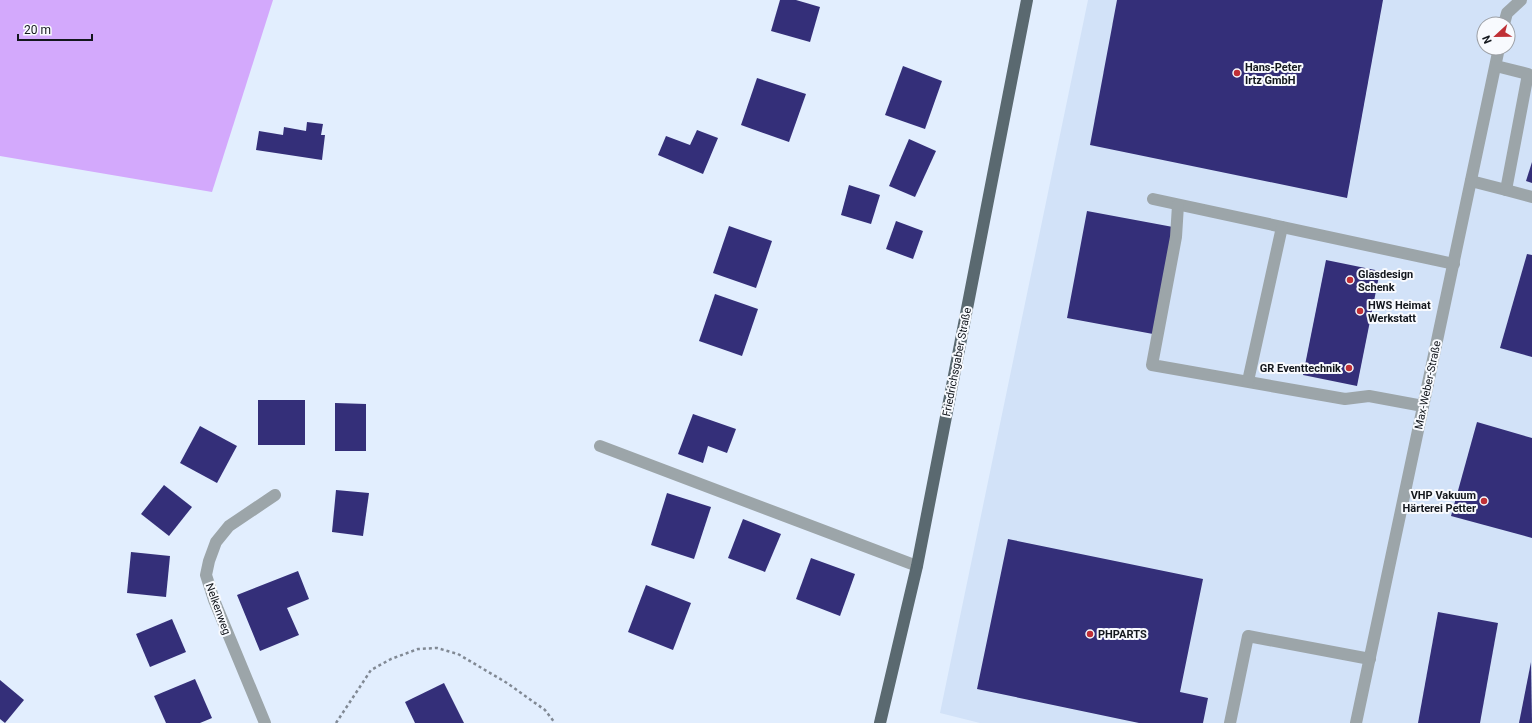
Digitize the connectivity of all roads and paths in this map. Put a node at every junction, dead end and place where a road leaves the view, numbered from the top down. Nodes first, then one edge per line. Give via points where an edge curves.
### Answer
1 (1027, 0) edge
2 (1521, 0) edge
3 (1506, 16) edge
4 (1498, 56) edge
5 (1496, 66) junction
6 (1471, 181) junction
7 (1506, 190) junction
8 (1532, 197) edge
9 (1153, 199) dead end
10 (1178, 205) junction
11 (1282, 227) junction
12 (1454, 264) junction
13 (1248, 381) junction
14 (1423, 406) junction
15 (600, 446) dead end
16 (275, 495) dead end
17 (917, 566) junction
18 (1370, 659) junction
19 (265, 723) edge
20 (336, 723) edge
21 (555, 723) edge
22 (880, 723) edge
23 (1230, 723) edge
24 (1356, 723) edge

1 - 17 main road, Friedrichsgaber Straße
2 - 3 street via 1507,12
4 - 5 street, Max-Weber-Straße
5 - 6 street, Max-Weber-Straße
5 - 7 street via 1528,74
6 - 7 street
6 - 12 street, Max-Weber-Straße
7 - 8 street
9 - 10 street
10 - 11 street
10 - 13 street via 1176,237 1152,365
11 - 12 street
11 - 13 street
12 - 14 street, Max-Weber-Straße
13 - 14 street via 1345,399 1369,396
14 - 18 street, Max-Weber-Straße
15 - 17 street
16 - 19 street, Nelkenweg via 229,526 216,542 208,561 206,575
17 - 22 main road, Friedrichsgaber Straße
18 - 23 street via 1248,636
18 - 24 street, Max-Weber-Straße
20 - 21 path via 371,670 418,649 438,648 458,654 507,683 545,710

